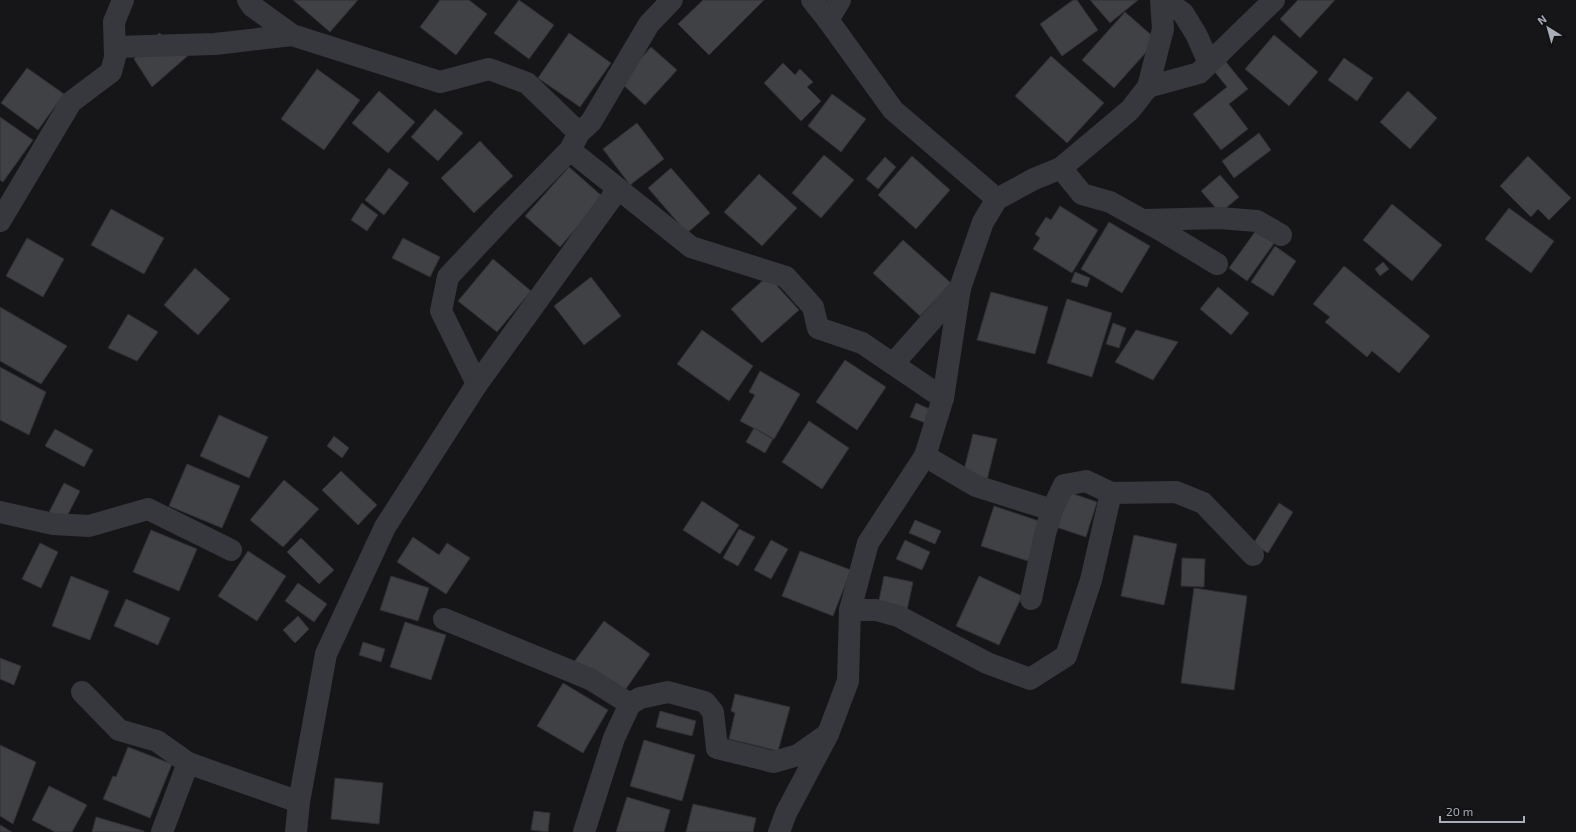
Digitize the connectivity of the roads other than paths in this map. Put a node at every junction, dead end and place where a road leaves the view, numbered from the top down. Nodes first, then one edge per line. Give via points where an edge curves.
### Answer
1 (123, 0) edge
2 (248, 0) edge
3 (672, 0) edge
4 (812, 0) edge
5 (840, 0) edge
6 (1161, 0) edge
7 (1164, 0) edge
8 (1274, 0) edge
9 (828, 20) junction
10 (292, 35) junction
11 (115, 47) junction
12 (1209, 63) junction
13 (1148, 87) junction
14 (575, 142) junction
15 (1061, 168) junction
16 (618, 189) junction
17 (997, 199) junction
18 (1143, 220) junction
19 (0, 221) edge
20 (1281, 235) dead end
21 (1217, 264) dead end
22 (960, 288) junction
23 (893, 364) junction
24 (477, 384) junction
25 (943, 398) junction
26 (925, 456) junction
27 (1111, 493) junction
28 (1052, 510) junction
29 (0, 512) edge
30 (231, 550) dead end
31 (1253, 555) dead end
32 (1031, 599) dead end
33 (850, 610) junction
34 (444, 619) dead end
35 (82, 692) dead end
36 (630, 704) junction
37 (828, 734) junction
38 (188, 763) junction
39 (299, 802) junction
40 (162, 832) edge
41 (296, 832) edge
42 (584, 832) edge
43 (779, 832) edge

1 - 11 street via 114,22
2 - 10 street via 252,6
3 - 14 street via 650,24 591,122
4 - 9 street
5 - 9 street
6 - 13 street via 1163,29
7 - 12 street via 1184,13
8 - 12 street
9 - 17 street via 893,110
10 - 11 street via 215,44
10 - 14 street via 440,82 489,69 527,82
11 - 19 street via 111,72 70,102
12 - 13 street via 1199,73
13 - 15 street via 1130,110
14 - 16 street
14 - 24 street via 448,277 440,310
15 - 17 street via 1034,178
15 - 18 street via 1082,194 1110,202
16 - 23 street via 691,247 786,276 813,307 818,328 862,343
16 - 24 street
17 - 22 street via 983,222
18 - 20 street via 1220,218 1257,221
18 - 21 street
22 - 23 street
22 - 25 street
23 - 25 street
24 - 39 street via 385,527 326,654
25 - 26 street
26 - 28 street via 976,486
26 - 33 street via 868,543
27 - 28 street via 1086,481 1064,485
27 - 31 street via 1176,492 1203,503
27 - 33 street via 1091,580 1066,656 1030,679 987,663 898,616 876,610
28 - 32 street
29 - 30 street via 53,524 89,526 148,509
33 - 37 street via 848,680
34 - 36 street via 590,679
35 - 38 street via 119,730 157,741
36 - 37 street via 640,698 668,692 705,702 713,712 716,748 774,762 798,755
36 - 42 street via 614,738
37 - 43 street via 786,813
38 - 39 street
38 - 40 street
39 - 41 street

